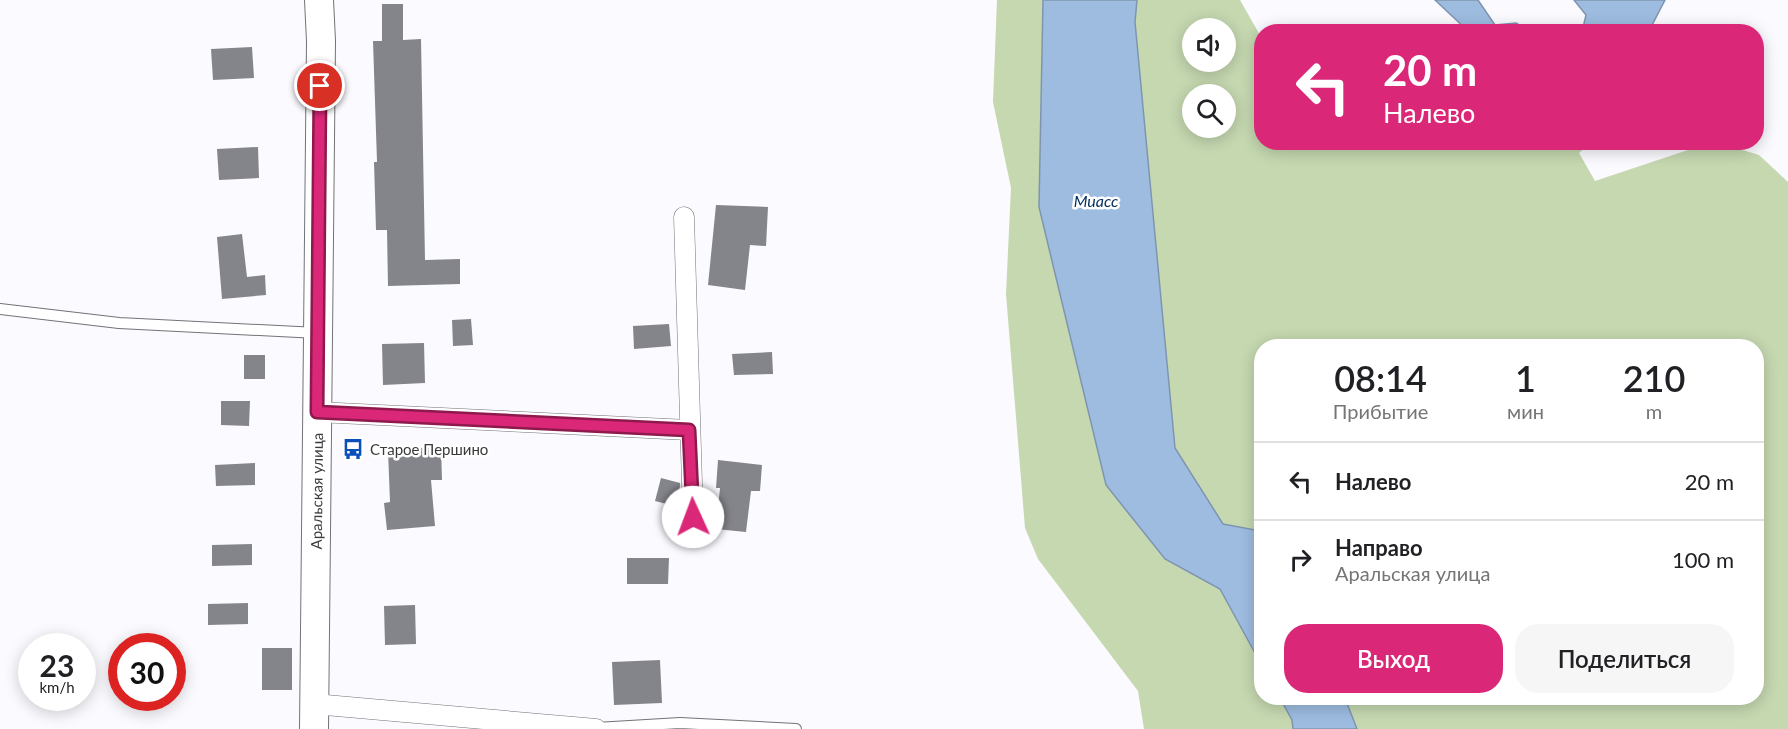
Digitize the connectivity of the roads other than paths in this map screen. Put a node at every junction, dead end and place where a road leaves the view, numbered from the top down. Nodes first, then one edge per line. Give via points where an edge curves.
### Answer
1 (319, 0) edge
2 (684, 217) dead end
3 (0, 309) edge
4 (318, 333) junction
5 (317, 412) junction
6 (689, 430) junction
7 (693, 517) dead end
8 (314, 717) edge
9 (596, 729) edge
10 (796, 729) edge

1 - 4 street, Аральская улица
2 - 6 street
3 - 4 lane via 118,323
4 - 5 street, Аральская улица
5 - 6 street
5 - 8 street, Аральская улица
6 - 7 street
8 - 9 street
9 - 10 lane via 680,723

